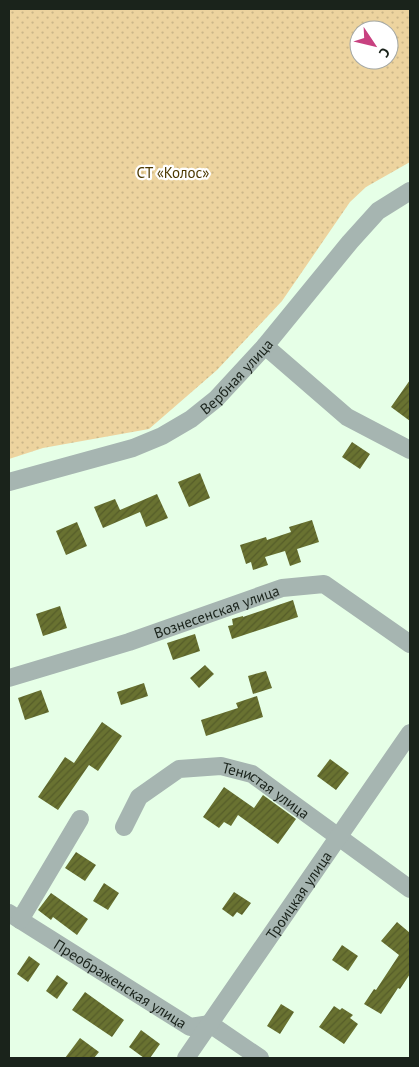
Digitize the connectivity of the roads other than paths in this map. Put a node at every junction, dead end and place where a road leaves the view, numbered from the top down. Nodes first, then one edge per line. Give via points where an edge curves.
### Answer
1 (410, 191) edge
2 (265, 346) junction
3 (410, 450) edge
4 (9, 482) edge
5 (410, 644) edge
6 (9, 678) edge
7 (410, 733) edge
8 (80, 819) dead end
9 (124, 826) dead end
10 (338, 838) junction
11 (410, 889) edge
12 (14, 917) edge
13 (210, 1024) junction
14 (186, 1058) edge
15 (260, 1058) edge

1 - 2 street, Вербная улица via 378,211
2 - 3 street via 347,417
2 - 4 street, Вербная улица via 216,399 162,436 133,448
5 - 6 street, Вознесенская улица via 324,584 282,588 129,642
7 - 10 street, Троицкая улица
8 - 12 street
9 - 10 street, Тенистая улица via 140,796 179,770 221,766 252,774
10 - 11 street, Тенистая улица
10 - 13 street, Троицкая улица
12 - 13 street, Преображенская улица via 190,1027
13 - 14 street, Троицкая улица
13 - 15 street, Преображенская улица

